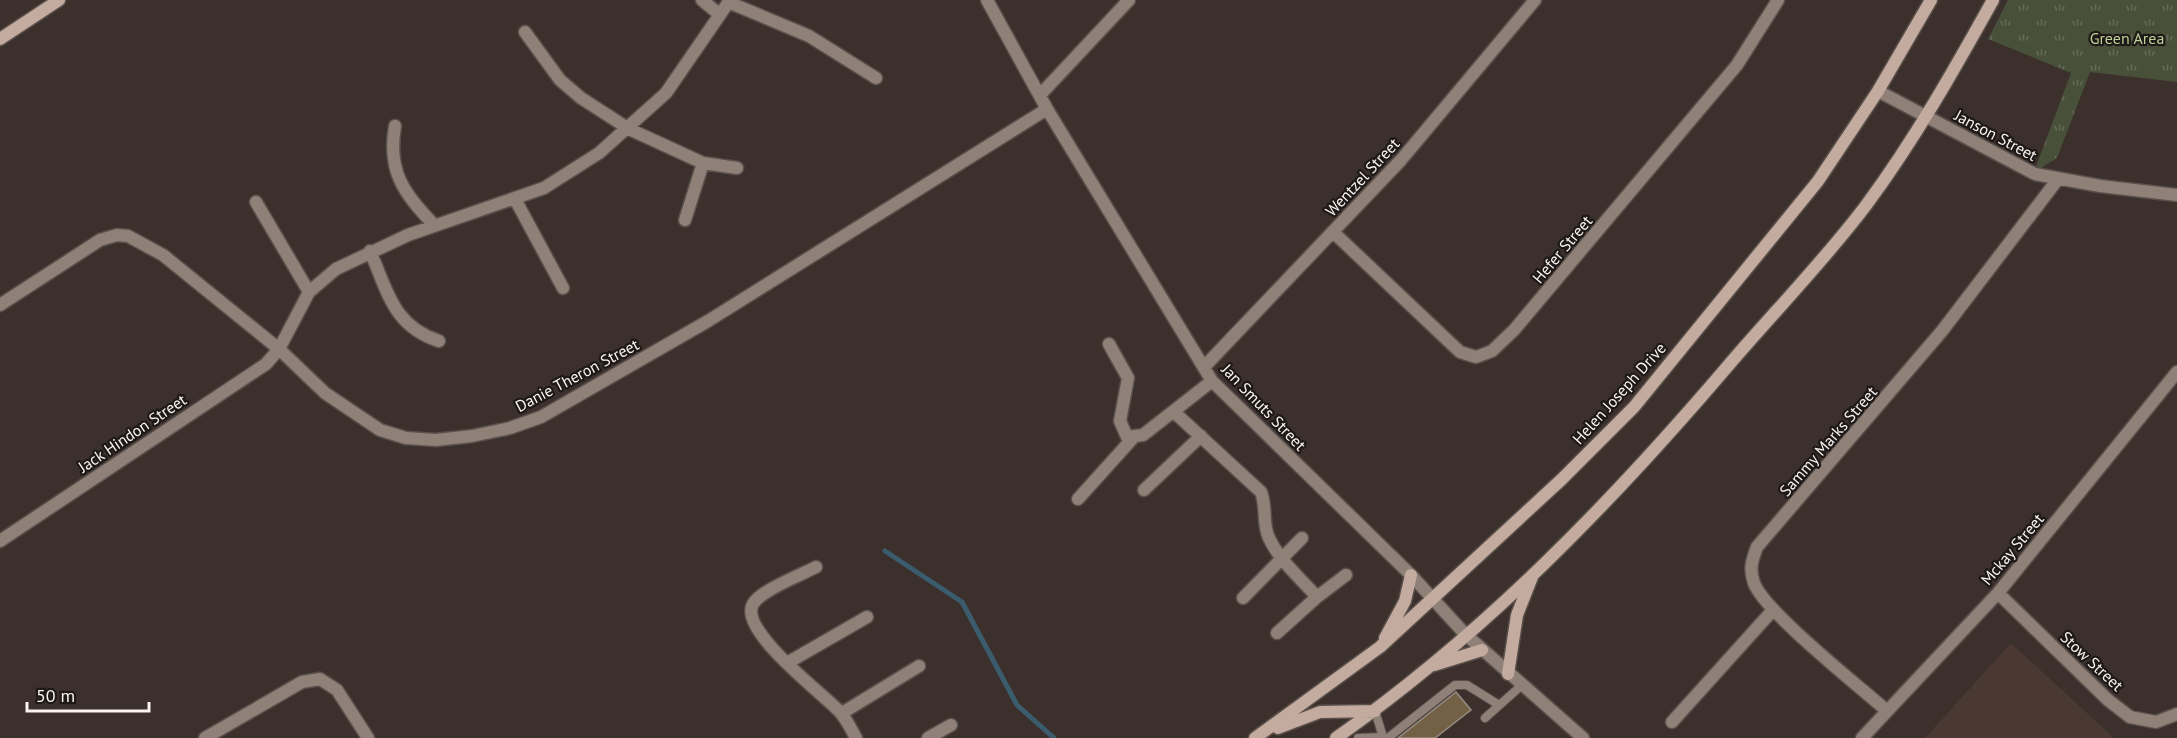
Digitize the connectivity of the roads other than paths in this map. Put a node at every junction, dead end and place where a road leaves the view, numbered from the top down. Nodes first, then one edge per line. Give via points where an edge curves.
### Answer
1 (59, 0) edge
2 (702, 0) edge
3 (987, 0) edge
4 (1129, 0) edge
5 (1534, 0) edge
6 (1778, 0) edge
7 (1931, 0) edge
8 (1993, 0) edge
9 (729, 1) edge
10 (719, 14) junction
11 (525, 32) dead end
12 (0, 39) edge
13 (876, 78) dead end
14 (1878, 92) junction
15 (1040, 95) junction
16 (1047, 109) junction
17 (1928, 117) junction
18 (395, 126) dead end
19 (629, 129) junction
20 (703, 163) junction
21 (737, 168) dead end
22 (2058, 179) junction
23 (2177, 195) edge
24 (515, 199) junction
25 (256, 202) dead end
26 (685, 220) dead end
27 (434, 225) junction
28 (1333, 232) junction
29 (370, 251) junction
30 (563, 288) dead end
31 (309, 292) junction
32 (0, 305) edge
33 (439, 341) dead end
34 (1109, 344) dead end
35 (279, 349) junction
36 (1204, 368) junction
37 (2177, 372) edge
38 (1212, 381) junction
39 (1174, 412) junction
40 (1201, 436) junction
41 (1132, 438) junction
42 (1144, 490) dead end
43 (1078, 499) dead end
44 (1302, 538) dead end
45 (0, 541) edge
46 (1282, 558) junction
47 (816, 567) dead end
48 (1346, 575) dead end
49 (1411, 575) junction
50 (1533, 576) junction
51 (1998, 593) junction
52 (1317, 597) junction
53 (1243, 598) dead end
54 (1434, 600) junction
55 (1773, 610) junction
56 (867, 617) dead end
57 (1277, 633) dead end
58 (1465, 634) junction
59 (1380, 647) junction
60 (1482, 650) junction
61 (787, 663) junction
62 (919, 666) dead end
63 (1428, 667) junction
64 (1508, 674) junction
65 (1522, 685) junction
66 (1500, 705) junction
67 (1375, 711) junction
68 (1887, 711) junction
69 (842, 713) junction
70 (2177, 714) edge
71 (1485, 718) dead end
72 (1672, 722) dead end
73 (951, 725) dead end
74 (1259, 736) edge
75 (1576, 736) edge
76 (205, 738) edge
77 (368, 738) edge
78 (856, 738) edge
79 (928, 738) edge
80 (1336, 738) edge
81 (1358, 738) edge
82 (1388, 738) edge
83 (1862, 738) edge

1 - 12 street
2 - 10 street
3 - 15 street, Jan Smuts Street
4 - 15 street
5 - 28 street, Wentzel Street via 1401,160
6 - 28 street, Hefer Street via 1737,65 1539,302 1492,351 1476,357 1460,352
7 - 14 street, Helen Joseph Drive
8 - 17 street
9 - 10 street
9 - 13 street via 809,36
10 - 19 street via 666,93
11 - 19 street via 560,80
14 - 17 street, Janson Street
14 - 54 street, Helen Joseph Drive via 1818,181 1634,407
15 - 16 street, Jan Smuts Street
16 - 35 street, Danie Theron Street via 708,321 541,417 510,428 436,440 406,438 380,430 325,393
16 - 36 street, Jan Smuts Street
17 - 22 street, Janson Street via 2018,167
17 - 50 street via 1866,206 1691,410 1599,512
18 - 27 street via 392,161 398,179 411,201
19 - 20 street
19 - 24 street via 544,188
20 - 21 street
20 - 26 street
22 - 23 street, Janson Street
22 - 55 street, Sammy Marks Street via 1942,331 1757,547 1750,565 1754,583
24 - 27 street
24 - 30 street
25 - 31 street
27 - 29 street
28 - 36 street, Wentzel Street
29 - 31 street via 336,269
29 - 33 street via 396,310 408,327
31 - 35 street, Jack Hindon Street
32 - 35 street, Danie Theron Street via 100,240 128,236 163,255
34 - 41 street via 1128,378 1120,421 1122,431
35 - 45 street, Jack Hindon Street via 266,364
36 - 38 street, Jan Smuts Street
37 - 51 street, Mckay Street
38 - 39 street
38 - 49 street, Jan Smuts Street
39 - 40 street
39 - 41 street via 1143,435
40 - 42 street
40 - 46 street via 1261,492 1269,538
41 - 43 street
44 - 46 street
46 - 52 street
46 - 53 street
47 - 61 street via 768,592 752,605 753,621
48 - 52 street
49 - 54 street, Jan Smuts Street
49 - 59 street via 1406,601
50 - 58 street
50 - 64 street via 1517,615
51 - 68 street, Mckay Street
51 - 70 street, Stow Street via 2130,717 2156,722
52 - 57 street
54 - 58 street, Jan Smuts Street
54 - 59 street, Helen Joseph Drive
55 - 68 street, Sammy Marks Street
55 - 72 street
56 - 61 street
58 - 60 street, Jan Smuts Street
58 - 63 street
59 - 74 street, Helen Joseph Drive
60 - 63 street
60 - 64 street, Jan Smuts Street
61 - 69 street
62 - 69 street
63 - 67 street
64 - 65 street, Jan Smuts Street
65 - 66 lane
65 - 75 street, Jan Smuts Street
66 - 71 lane
66 - 82 lane via 1467,685 1455,685
67 - 74 street via 1320,712
67 - 80 street
67 - 81 lane via 1383,738
68 - 83 street, Mckay Street
69 - 78 street
73 - 79 street
76 - 77 street via 302,682 320,680 337,690

